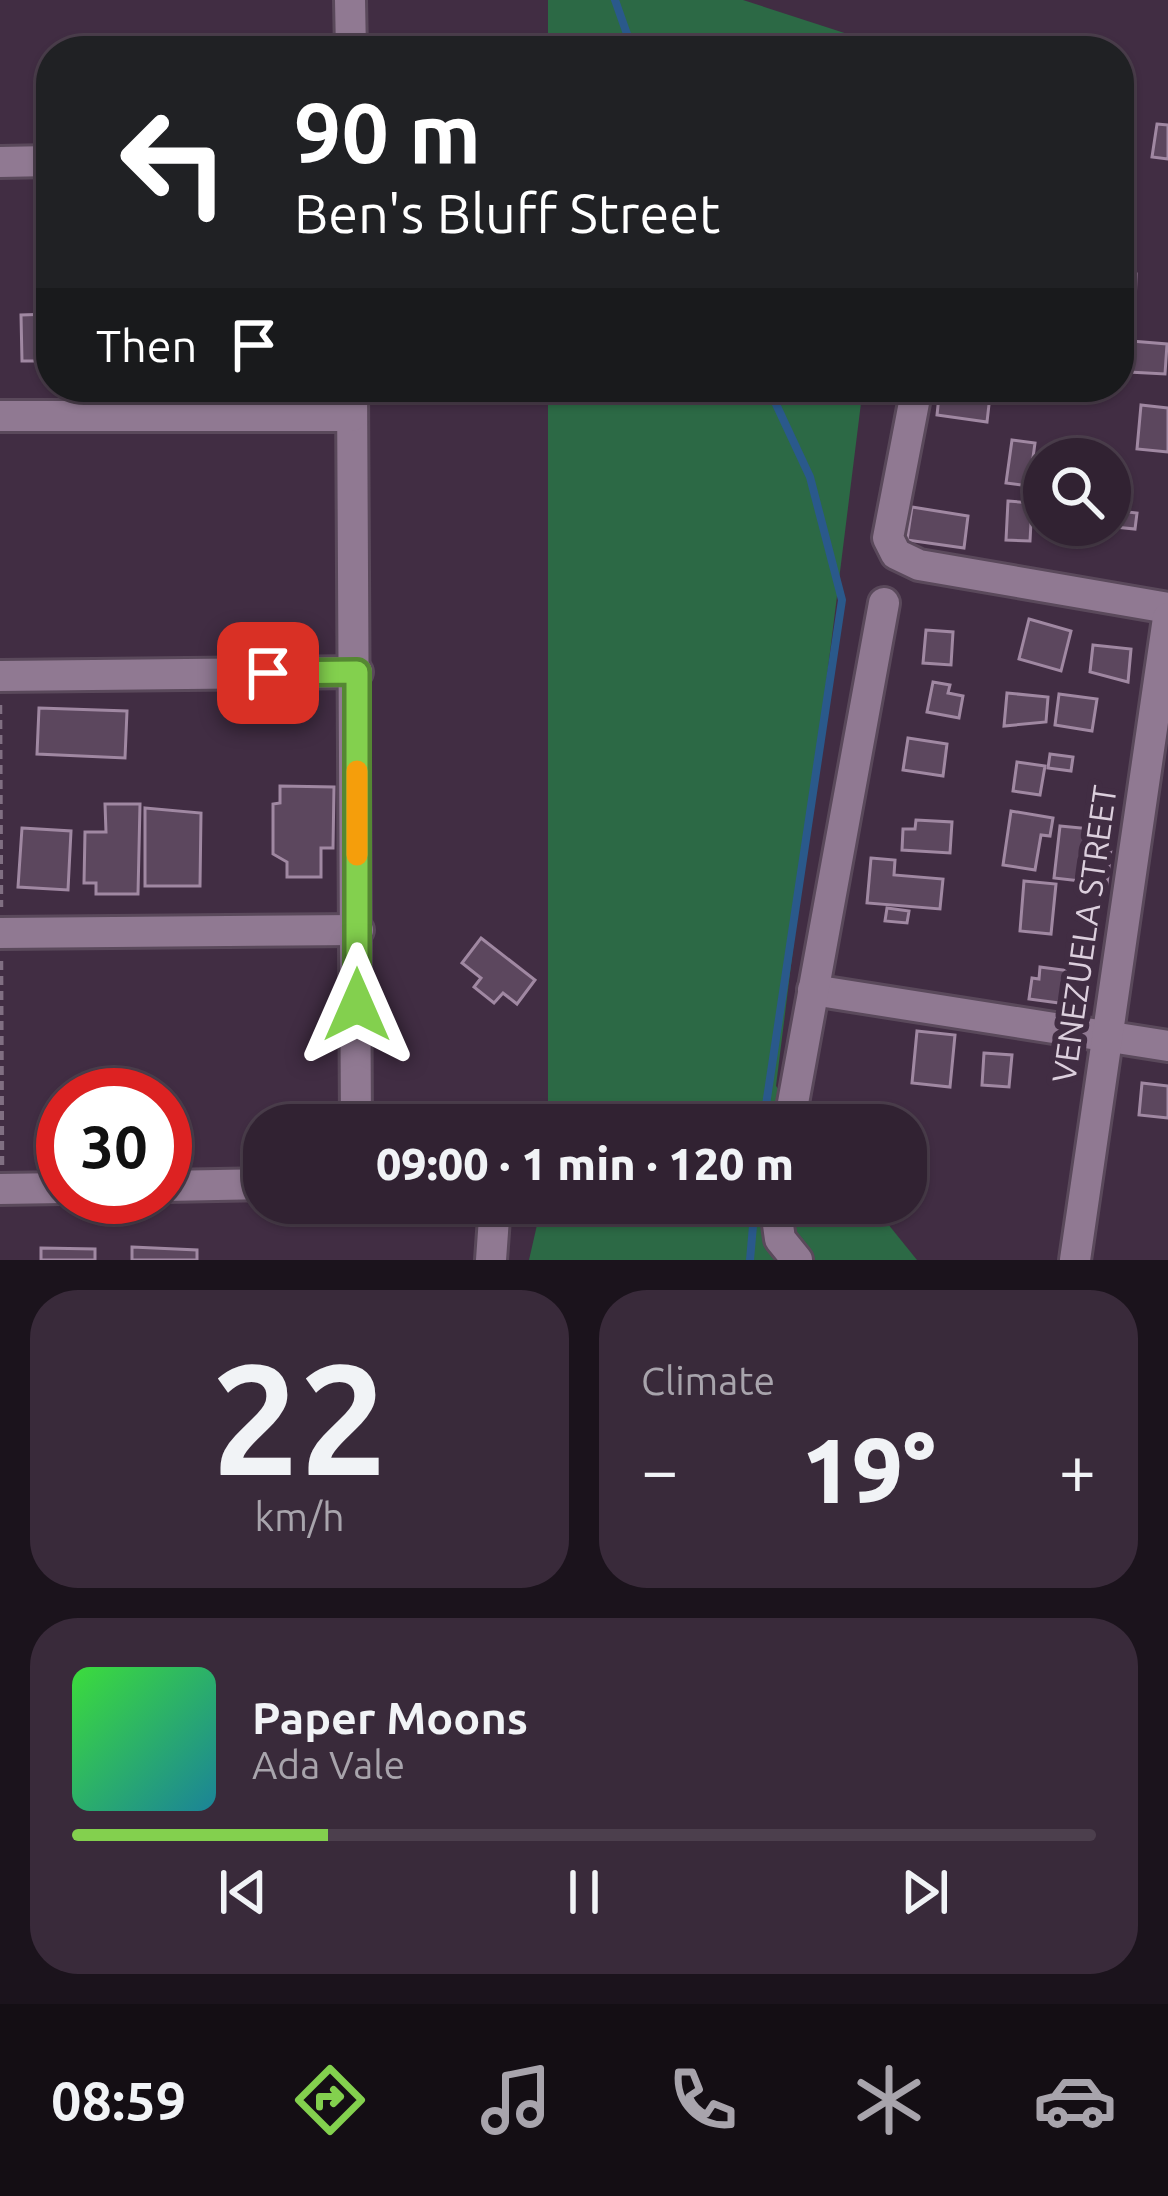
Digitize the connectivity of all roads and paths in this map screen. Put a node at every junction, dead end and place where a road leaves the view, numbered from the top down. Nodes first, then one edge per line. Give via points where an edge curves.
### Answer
1 (350, 0) edge
2 (351, 36) edge
3 (36, 161) edge
4 (0, 162) edge
5 (352, 402) edge
6 (914, 402) edge
7 (0, 416) edge
8 (884, 602) dead end
9 (1168, 608) edge
10 (1168, 618) edge
11 (357, 672) junction
12 (0, 676) edge
13 (358, 930) junction
14 (0, 933) edge
15 (813, 990) junction
16 (1104, 1034) junction
17 (1168, 1046) edge
18 (356, 1104) edge
19 (793, 1104) edge
20 (243, 1184) edge
21 (192, 1185) edge
22 (36, 1188) edge
23 (0, 1189) edge
24 (494, 1224) edge
25 (778, 1224) edge
26 (491, 1260) edge
27 (797, 1260) edge
28 (1075, 1260) edge

1 - 2 street
3 - 4 street
5 - 7 street
5 - 11 street
6 - 9 street via 888,538 896,554 919,565
8 - 15 street
10 - 16 street, VENEZUELA STREET
11 - 12 street
11 - 13 street
13 - 14 street
13 - 18 street
15 - 16 street
15 - 19 street
16 - 17 street
16 - 28 street, VENEZUELA STREET
20 - 21 street
22 - 23 street
24 - 26 street
25 - 27 street

